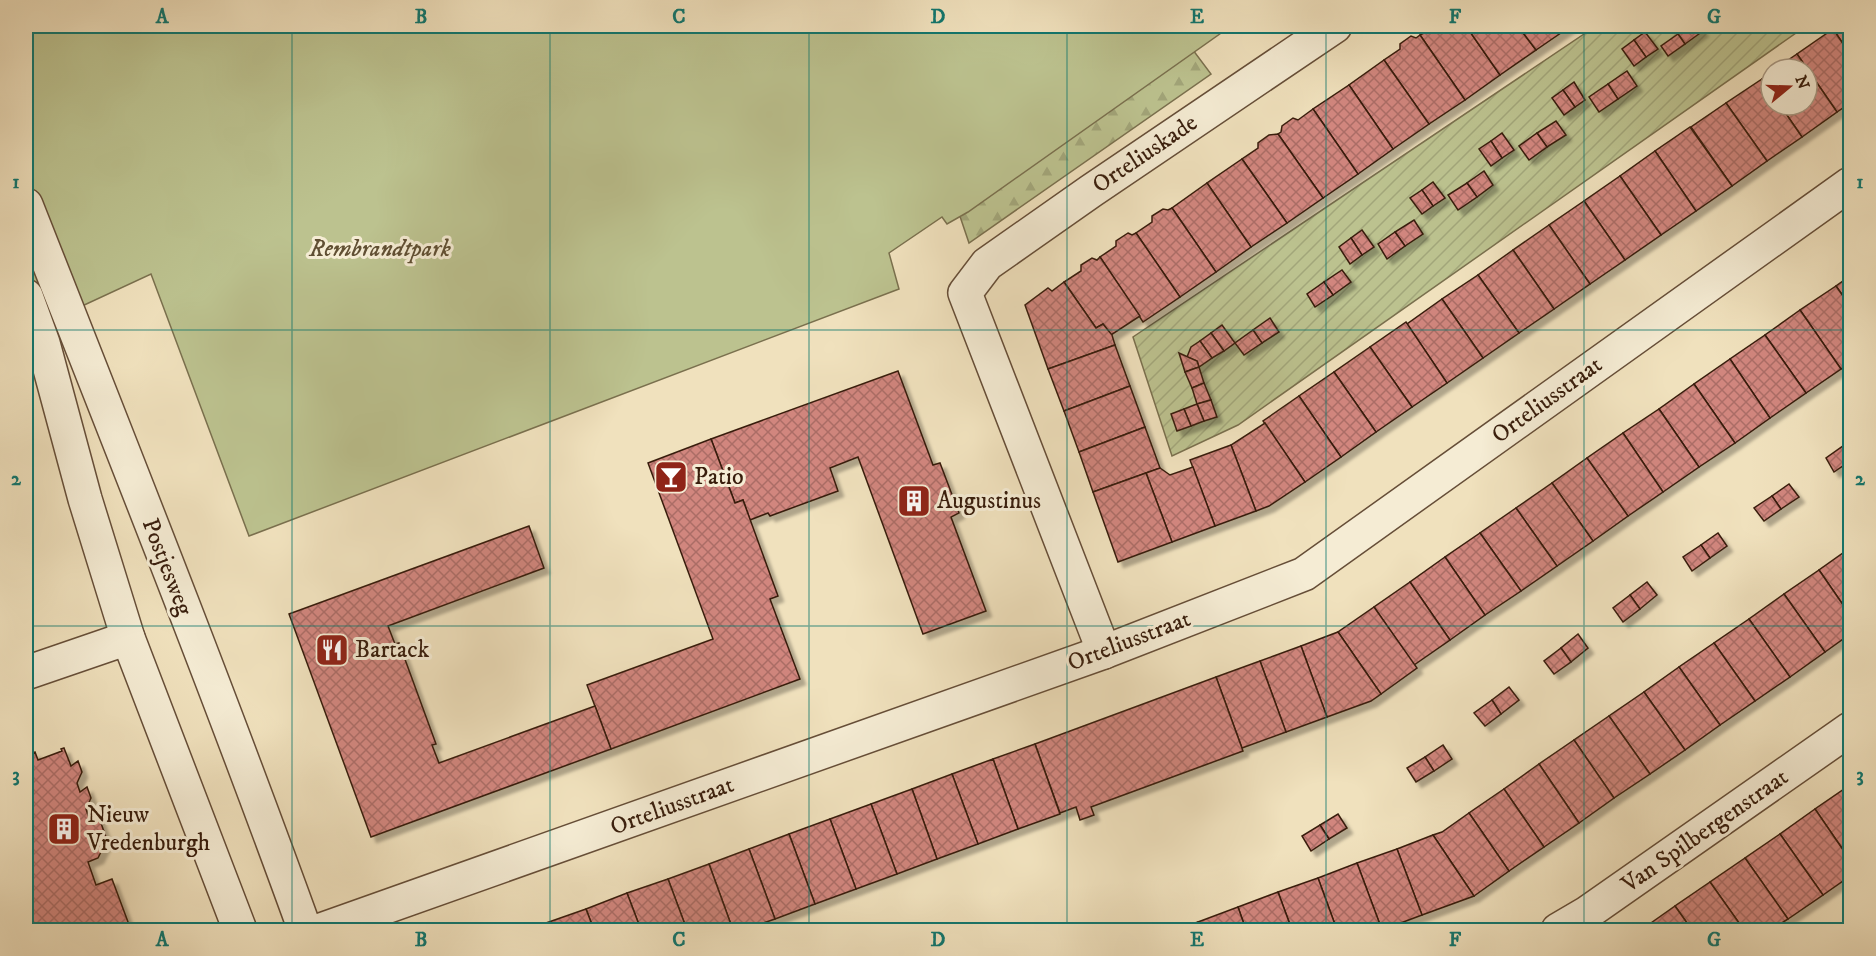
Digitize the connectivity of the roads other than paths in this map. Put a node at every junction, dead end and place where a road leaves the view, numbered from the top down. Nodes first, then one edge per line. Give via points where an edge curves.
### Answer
1 (1335, 26) edge
2 (1851, 184) edge
3 (26, 205) edge
4 (26, 296) edge
5 (128, 638) junction
6 (1104, 652) junction
7 (26, 673) edge
8 (1851, 729) edge
9 (240, 930) edge
10 (305, 930) edge
11 (321, 930) edge
12 (1558, 930) edge

1 - 6 street, Orteliuskade via 987,264 964,293
2 - 6 street, Orteliusstraat via 1304,574
3 - 10 street, Postjesweg
4 - 5 street
5 - 7 street
5 - 9 street
6 - 11 street, Orteliusstraat
8 - 12 street, Van Spilbergenstraat

